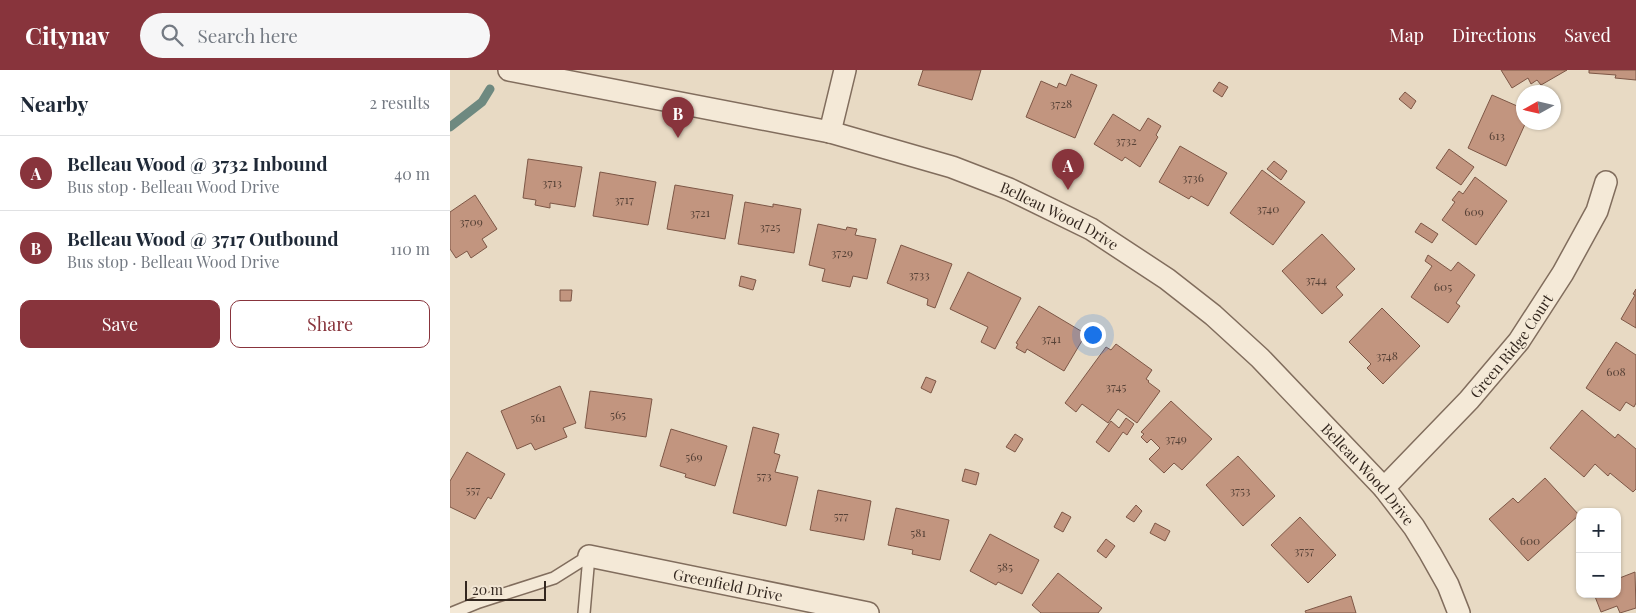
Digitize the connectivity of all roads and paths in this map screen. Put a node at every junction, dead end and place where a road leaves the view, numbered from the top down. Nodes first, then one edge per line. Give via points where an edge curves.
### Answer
1 (509, 70) edge
2 (845, 70) edge
3 (830, 132) junction
4 (1606, 182) dead end
5 (1384, 488) junction
6 (589, 556) junction
7 (452, 613) edge
8 (584, 613) edge
9 (868, 613) edge
10 (1459, 613) edge

1 - 3 street, Belleau Wood Drive
2 - 3 street
3 - 5 street, Belleau Wood Drive via 952,168 1000,186 1099,234 1167,279 1213,315 1260,358
4 - 5 street, Green Ridge Court via 1597,211 1563,273 1519,341 1469,400
5 - 10 street, Belleau Wood Drive via 1430,553
6 - 7 lane via 554,578
6 - 8 lane
6 - 9 street, Greenfield Drive

